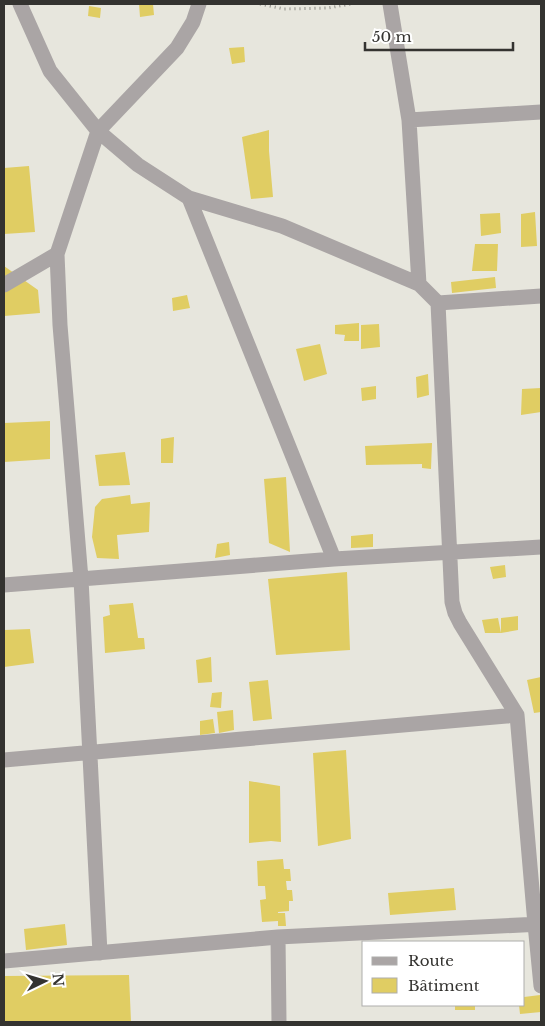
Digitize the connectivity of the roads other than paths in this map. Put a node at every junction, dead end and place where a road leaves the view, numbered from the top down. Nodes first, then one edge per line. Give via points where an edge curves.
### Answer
1 (20, 4) edge
2 (199, 4) edge
3 (390, 4) edge
4 (541, 112) edge
5 (409, 120) junction
6 (98, 131) junction
7 (189, 198) junction
8 (57, 254) junction
9 (419, 284) junction
10 (4, 285) edge
11 (541, 296) edge
12 (438, 303) junction
13 (541, 547) edge
14 (450, 553) junction
15 (334, 559) junction
16 (82, 580) junction
17 (4, 585) edge
18 (518, 714) junction
19 (90, 752) junction
20 (4, 760) edge
21 (538, 924) edge
22 (278, 937) junction
23 (100, 953) junction
24 (4, 961) edge
25 (541, 986) edge
26 (279, 1022) edge

1 - 6 street via 50,71
2 - 6 street via 193,22 177,48
3 - 5 street
4 - 5 street
5 - 9 street
6 - 7 street via 138,165
6 - 8 street
7 - 9 street via 282,226
7 - 15 street
8 - 10 street
8 - 16 street
9 - 12 street
11 - 12 street
12 - 14 street
13 - 14 street
14 - 15 street
14 - 18 street via 455,613
15 - 16 street
16 - 17 street
16 - 19 street
18 - 19 street
18 - 21 street
19 - 20 street
19 - 23 street
21 - 22 street
21 - 25 street
22 - 23 street
22 - 26 street
23 - 24 street

